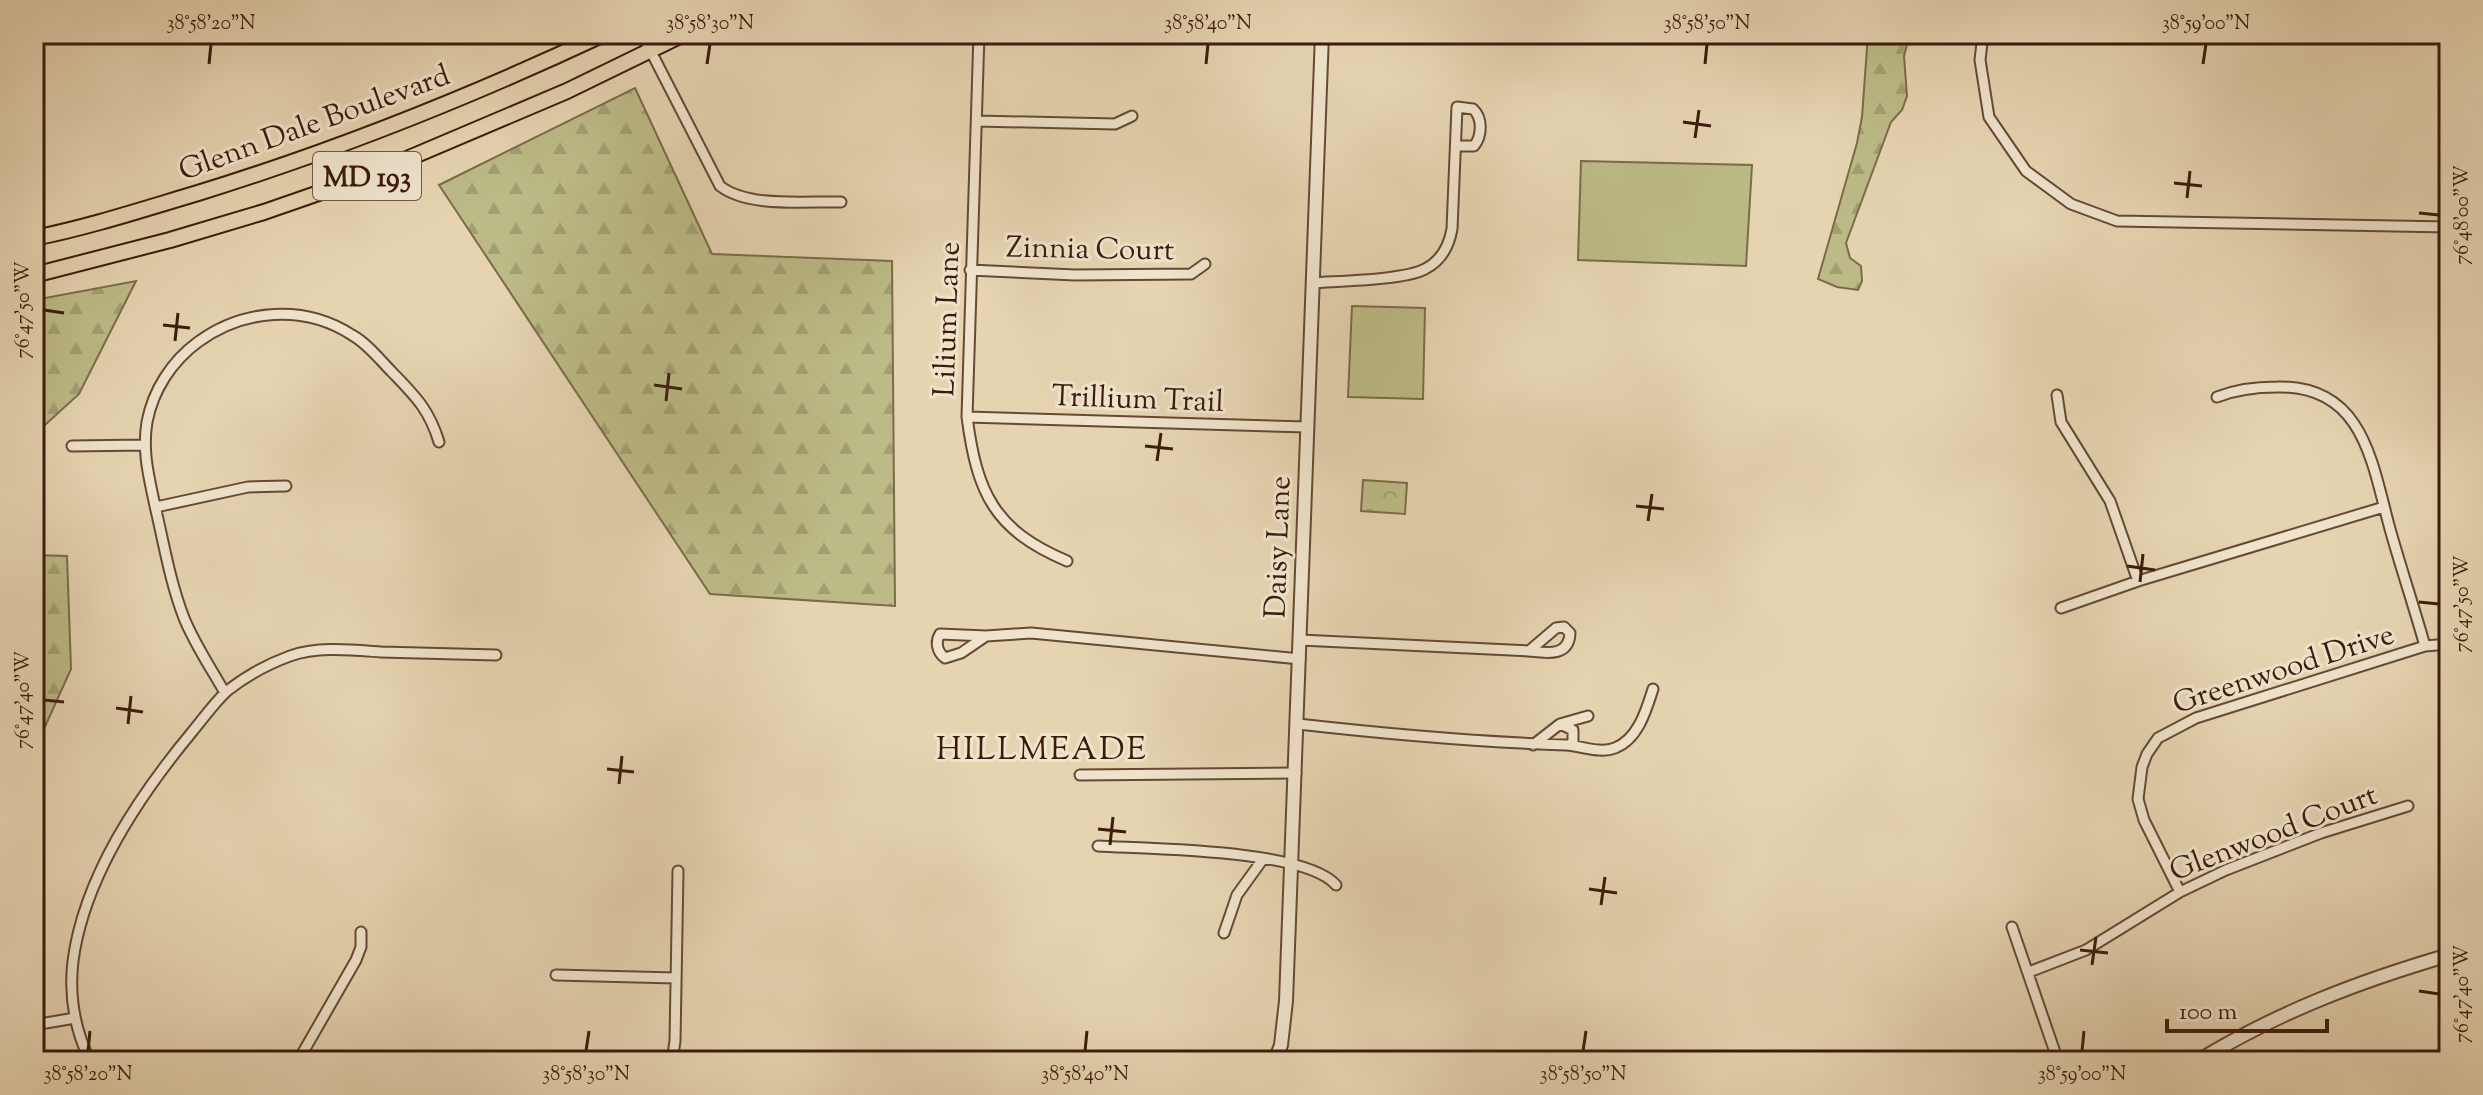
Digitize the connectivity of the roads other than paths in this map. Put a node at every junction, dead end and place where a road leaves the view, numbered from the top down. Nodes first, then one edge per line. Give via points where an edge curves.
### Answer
1 (604, 34) edge
2 (642, 34) edge
3 (684, 34) edge
4 (979, 34) edge
5 (1322, 34) edge
6 (1983, 34) edge
7 (652, 50) junction
8 (1132, 116) dead end
9 (977, 121) junction
10 (1456, 146) junction
11 (841, 202) dead end
12 (2449, 227) edge
13 (34, 238) edge
14 (1205, 264) dead end
15 (970, 270) junction
16 (34, 275) edge
17 (1313, 283) junction
18 (2057, 395) dead end
19 (2217, 397) dead end
20 (967, 417) junction
21 (1307, 427) junction
22 (439, 442) dead end
23 (145, 445) junction
24 (72, 446) dead end
25 (286, 486) dead end
26 (156, 507) junction
27 (2384, 507) junction
28 (1067, 561) dead end
29 (2138, 581) junction
30 (2061, 608) dead end
31 (986, 636) junction
32 (1300, 640) junction
33 (2449, 644) edge
34 (2425, 646) junction
35 (1529, 651) dead end
36 (496, 655) dead end
37 (1300, 659) junction
38 (1653, 689) dead end
39 (225, 693) junction
40 (1588, 716) dead end
41 (1298, 724) junction
42 (1560, 724) junction
43 (1533, 745) junction
44 (1569, 745) junction
45 (1296, 773) junction
46 (1080, 775) dead end
47 (2408, 806) dead end
48 (1098, 846) dead end
49 (1263, 859) junction
50 (1292, 864) junction
51 (678, 871) dead end
52 (1336, 885) dead end
53 (2180, 892) junction
54 (2012, 927) dead end
55 (361, 932) dead end
56 (1224, 933) dead end
57 (2449, 955) edge
58 (2029, 972) junction
59 (556, 975) dead end
60 (676, 978) junction
61 (75, 1018) junction
62 (34, 1025) edge
63 (90, 1061) edge
64 (298, 1061) edge
65 (672, 1061) edge
66 (1275, 1061) edge
67 (2058, 1061) edge
68 (2198, 1061) edge

1 - 13 main road, Glenn Dale Boulevard / MD 193 via 368,135 189,196
2 - 7 street
3 - 7 main road, Glenn Dale Boulevard / MD 193
4 - 9 street, Lilium Lane
5 - 17 street, Daisy Lane
6 - 12 street via 1980,60 1989,117 2026,171 2071,204 2117,221
7 - 11 street via 720,186 763,201
7 - 16 main road, Glenn Dale Boulevard / MD 193 via 362,178 170,240
8 - 9 street via 1115,124
9 - 15 street, Lilium Lane
10 - 10 street via 1457,107 1473,109 1480,119 1479,140 1474,146
10 - 17 street via 1452,229 1440,258 1406,274
14 - 15 street, Zinnia Court via 1191,274
15 - 20 street, Lilium Lane
17 - 21 street, Daisy Lane
18 - 29 street via 2061,422 2110,501
19 - 27 street via 2237,389 2284,386 2309,389 2333,402 2362,434
20 - 21 street, Trillium Trail
20 - 28 street, Lilium Lane via 981,484 1001,519 1037,548
21 - 32 street, Daisy Lane
22 - 23 street via 426,410 360,340 325,322 276,314 230,323 185,352 158,389
23 - 24 street
23 - 26 street
25 - 26 street via 248,487
26 - 39 street via 183,617
27 - 29 street
27 - 34 street
29 - 30 street
31 - 31 street via 940,634 936,640 945,658
31 - 37 street via 1031,633
32 - 35 street
32 - 37 street, Daisy Lane
33 - 34 street, Greenwood Drive
34 - 53 street, Greenwood Drive via 2196,718 2158,738 2142,767 2138,799
36 - 39 street via 304,653 268,665
37 - 41 street, Daisy Lane
38 - 44 street via 1628,741 1612,750
39 - 61 street via 150,787 99,877 75,952
40 - 42 street
41 - 43 street
41 - 45 street, Daisy Lane
42 - 43 street
42 - 44 street via 1573,730
43 - 44 street
45 - 46 street
45 - 50 street, Daisy Lane
47 - 53 street, Glenwood Court via 2321,833
48 - 49 street
49 - 50 street
49 - 56 street via 1237,895
50 - 52 street via 1329,877
50 - 66 street, Daisy Lane via 1285,1015
51 - 60 street
53 - 58 street, Glenwood Court via 2086,950
54 - 58 street
55 - 64 street via 356,960
57 - 68 street via 2305,1004
58 - 67 street
59 - 60 street
60 - 65 street
61 - 62 street
61 - 63 street

